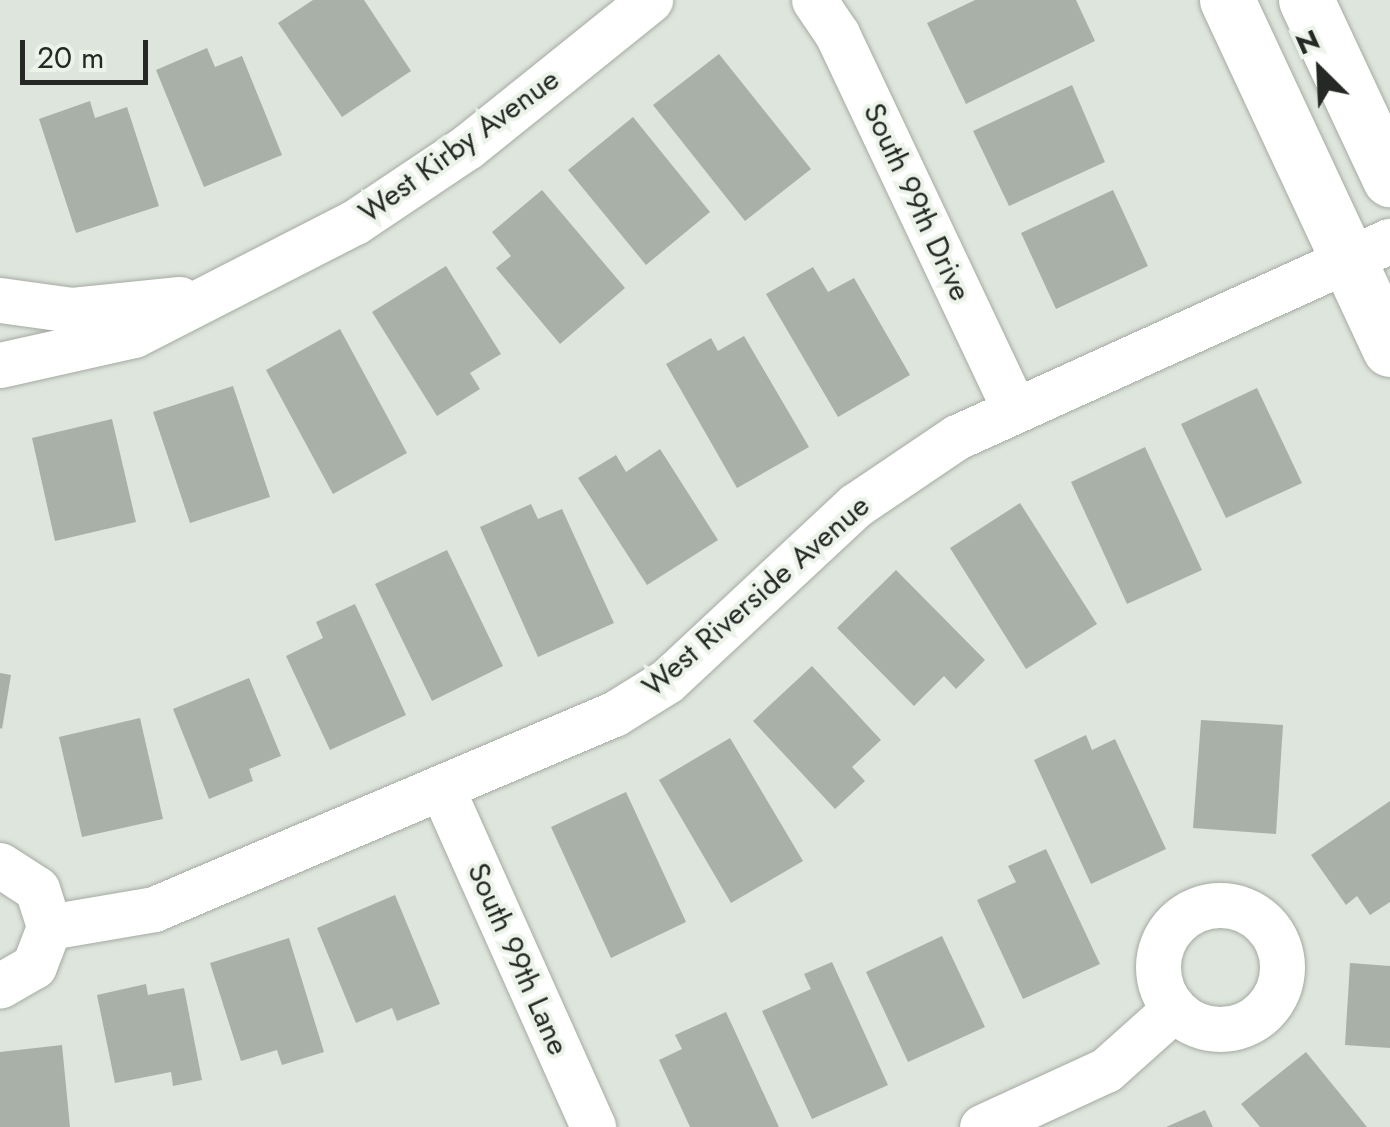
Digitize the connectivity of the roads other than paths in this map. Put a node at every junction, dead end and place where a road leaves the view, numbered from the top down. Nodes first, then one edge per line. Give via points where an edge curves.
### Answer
1 (650, 0) edge
2 (814, 0) edge
3 (1227, 0) edge
4 (1306, 0) edge
5 (1390, 179) edge
6 (1369, 251) edge
7 (200, 296) junction
8 (0, 300) edge
9 (1390, 350) edge
10 (0, 364) edge
11 (1014, 408) junction
12 (443, 791) junction
13 (0, 864) edge
14 (49, 927) junction
15 (0, 986) edge
16 (1173, 1010) dead end
17 (593, 1127) edge
18 (982, 1127) edge

1 - 7 street, West Kirby Avenue via 404,192 298,252
2 - 11 street, South 99th Drive via 838,34
3 - 6 main road
4 - 5 main road
6 - 9 main road
6 - 11 street, West Riverside Avenue
7 - 8 street, West Kirby Avenue via 72,310
7 - 10 street, West Kirby Avenue via 134,335
11 - 12 street, West Riverside Avenue via 856,505 668,681 614,714
12 - 14 street, West Riverside Avenue via 154,909
12 - 17 street, South 99th Lane
13 - 14 street via 37,888
14 - 15 street via 34,966
16 - 18 street via 1106,1070

